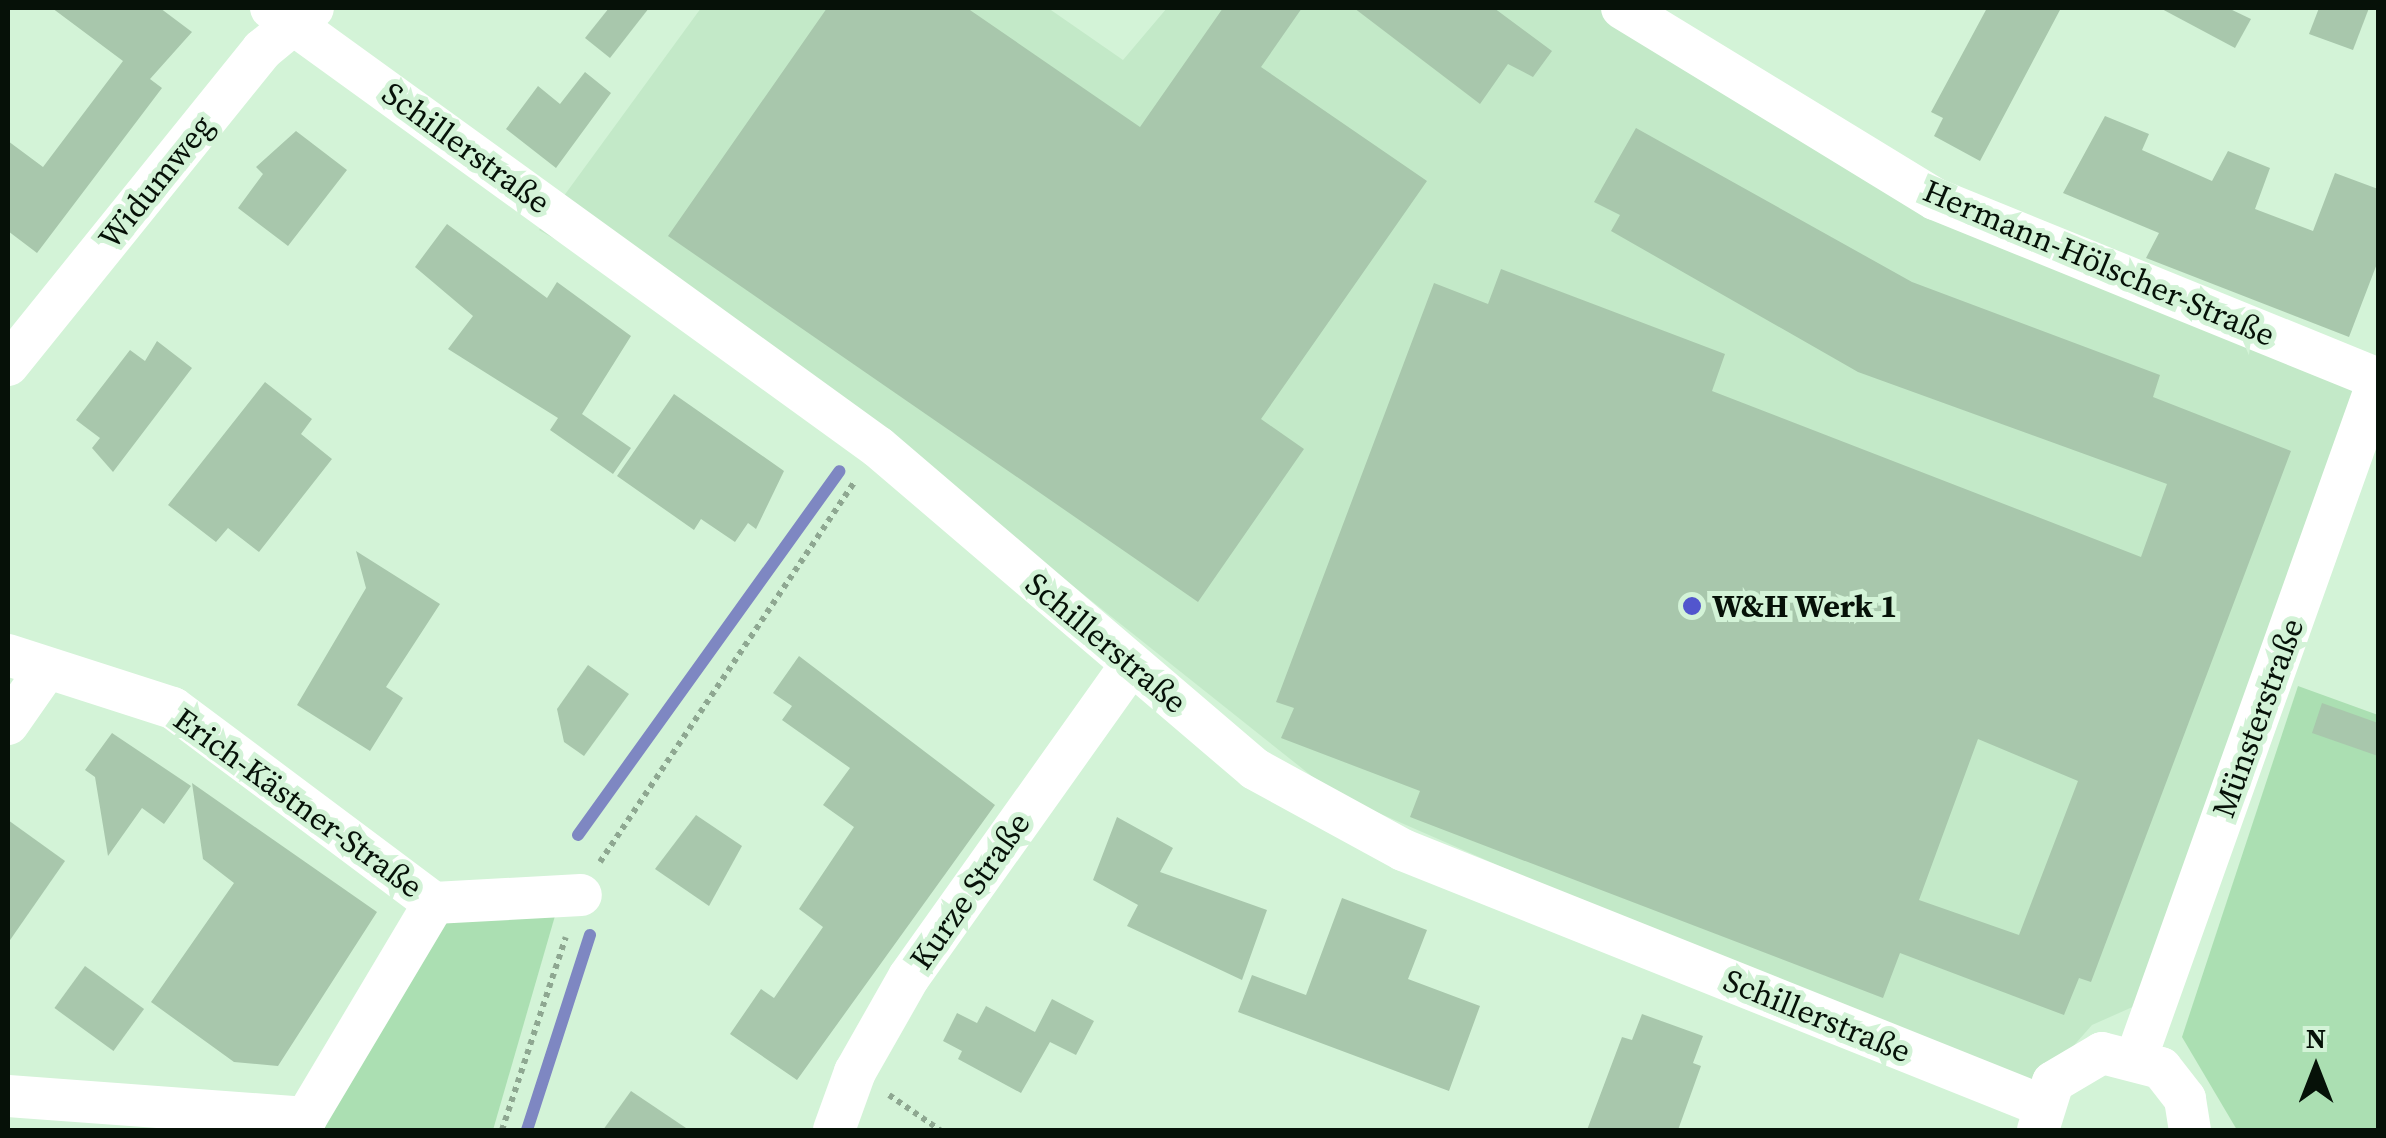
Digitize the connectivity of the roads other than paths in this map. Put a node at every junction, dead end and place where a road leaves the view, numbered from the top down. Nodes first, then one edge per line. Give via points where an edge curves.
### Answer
1 (1622, 8) edge
2 (293, 13) edge
3 (8, 365) edge
4 (2378, 380) edge
5 (27, 661) edge
6 (1131, 665) junction
7 (8, 724) edge
8 (581, 895) road end
9 (434, 903) junction
10 (2137, 1056) junction
11 (8, 1096) edge
12 (62, 1116) edge
13 (2039, 1118) edge
14 (834, 1130) edge
15 (2190, 1130) edge

1 - 4 street, Hermann-Hölscher-Straße via 1934,200
2 - 3 street, Widumweg
2 - 6 street, Schillerstraße via 878,447
4 - 10 street, Münsterstraße
5 - 7 street, Erich-Kästner-Straße
5 - 9 street, Erich-Kästner-Straße via 173,708
6 - 13 street, Schillerstraße via 1256,769 1403,850
6 - 14 street, Kurze Straße via 909,977 855,1072
8 - 9 street, Erich-Kästner-Straße
9 - 12 street, Erich-Kästner-Straße via 306,1118
10 - 13 street via 2102,1053 2076,1062
10 - 15 street via 2161,1068 2185,1099
11 - 12 street, Erich-Kästner-Straße

